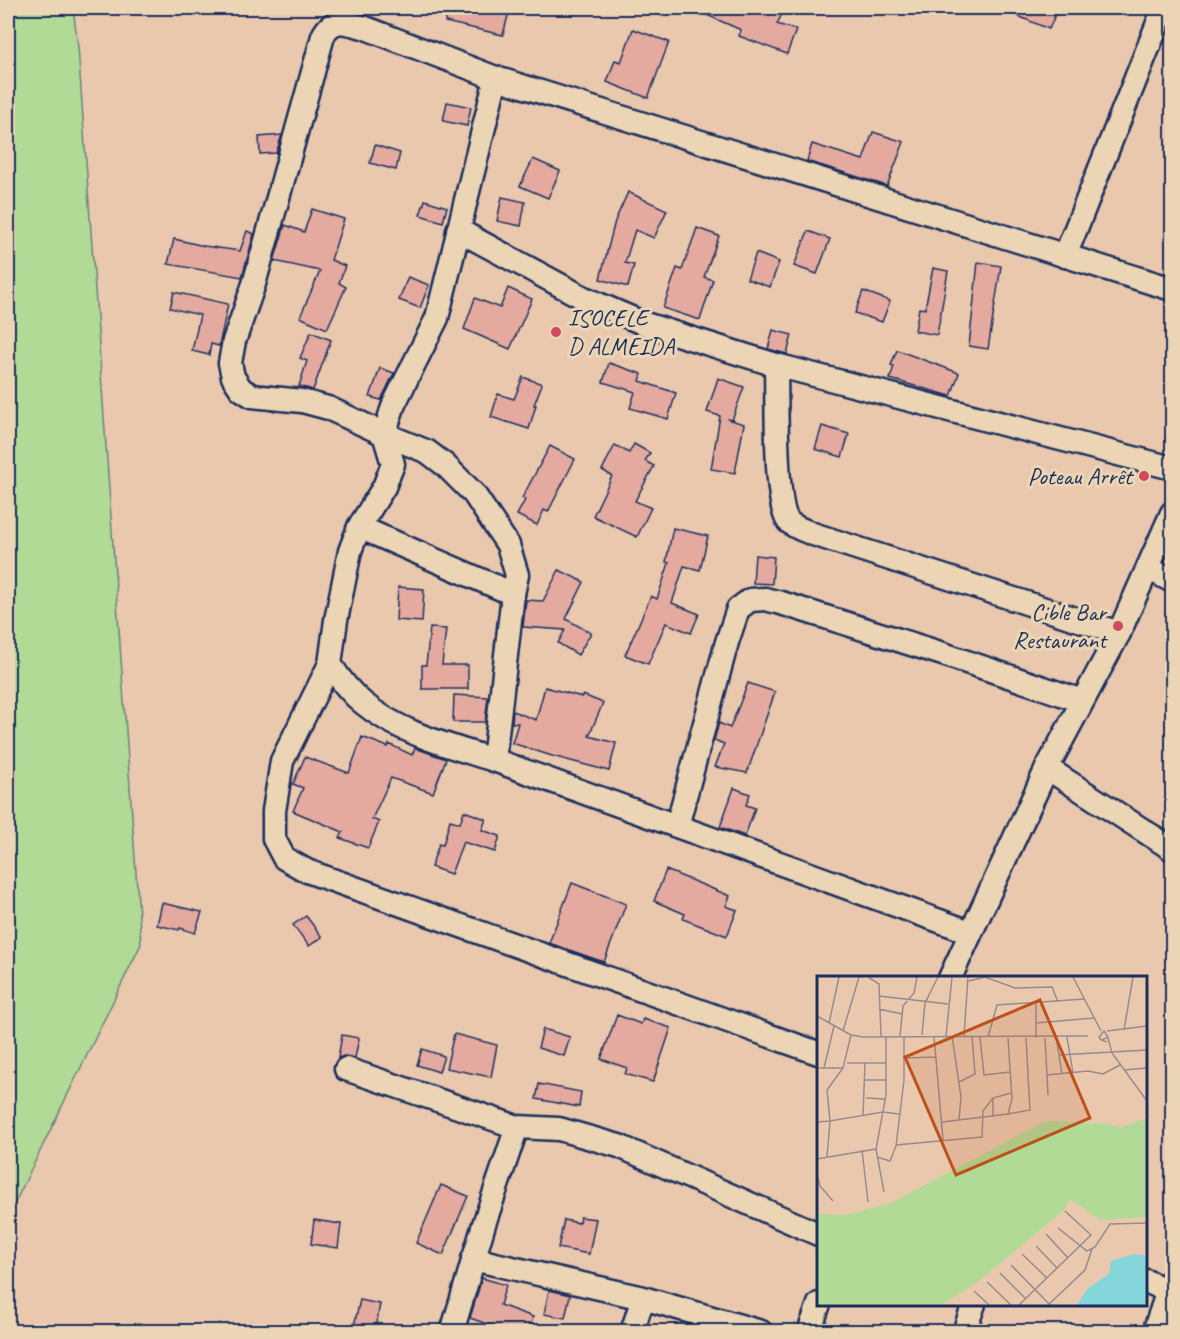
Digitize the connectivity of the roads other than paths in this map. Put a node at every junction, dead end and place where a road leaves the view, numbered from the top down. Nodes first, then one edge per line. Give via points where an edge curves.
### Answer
1 (1164, 8) edge
2 (342, 15) edge
3 (496, 78) junction
4 (458, 230) junction
5 (1065, 256) junction
6 (1173, 290) edge
7 (776, 365) junction
8 (384, 434) junction
9 (1173, 468) edge
10 (1173, 513) edge
11 (359, 527) junction
12 (1148, 568) junction
13 (1173, 581) edge
14 (513, 594) junction
15 (1119, 633) junction
16 (330, 664) junction
17 (1082, 702) junction
18 (494, 759) junction
19 (1047, 768) junction
20 (677, 826) junction
21 (1173, 849) edge
22 (970, 932) junction
23 (951, 976) edge
24 (817, 1052) edge
25 (346, 1069) dead end
26 (517, 1127) junction
27 (817, 1233) edge
28 (473, 1259) junction
29 (1147, 1281) edge
30 (1170, 1285) edge
31 (643, 1298) junction
32 (819, 1306) edge
33 (974, 1306) edge
34 (452, 1332) edge
35 (632, 1332) edge
36 (761, 1332) edge
37 (809, 1332) edge
38 (964, 1332) edge
39 (1154, 1332) edge

1 - 5 street
2 - 3 street via 363,27
2 - 8 street via 327,27 323,36 230,363 233,377 252,396 328,408
3 - 4 street
3 - 5 street
4 - 7 street via 582,297 645,324
4 - 8 street via 437,318 394,404
5 - 6 street
7 - 9 street
7 - 15 street via 782,510 790,524
8 - 11 street via 393,464 384,487
8 - 14 street via 428,452 474,494 508,545 517,575
10 - 12 street
11 - 14 street
11 - 16 street via 343,580
12 - 13 street
12 - 15 street
14 - 18 street
15 - 17 street
16 - 18 street via 363,704 399,725
16 - 24 street via 282,761 274,840 284,858 307,871
17 - 19 street
17 - 20 street via 792,607 765,599 750,600 738,609 727,642
18 - 20 street
19 - 21 street
19 - 22 street
20 - 22 street
22 - 23 street
25 - 26 street
26 - 27 street via 559,1129 619,1146
26 - 28 street
28 - 31 street
28 - 34 street
29 - 30 street
30 - 39 street
31 - 35 street
31 - 36 street
32 - 37 street
33 - 38 street

